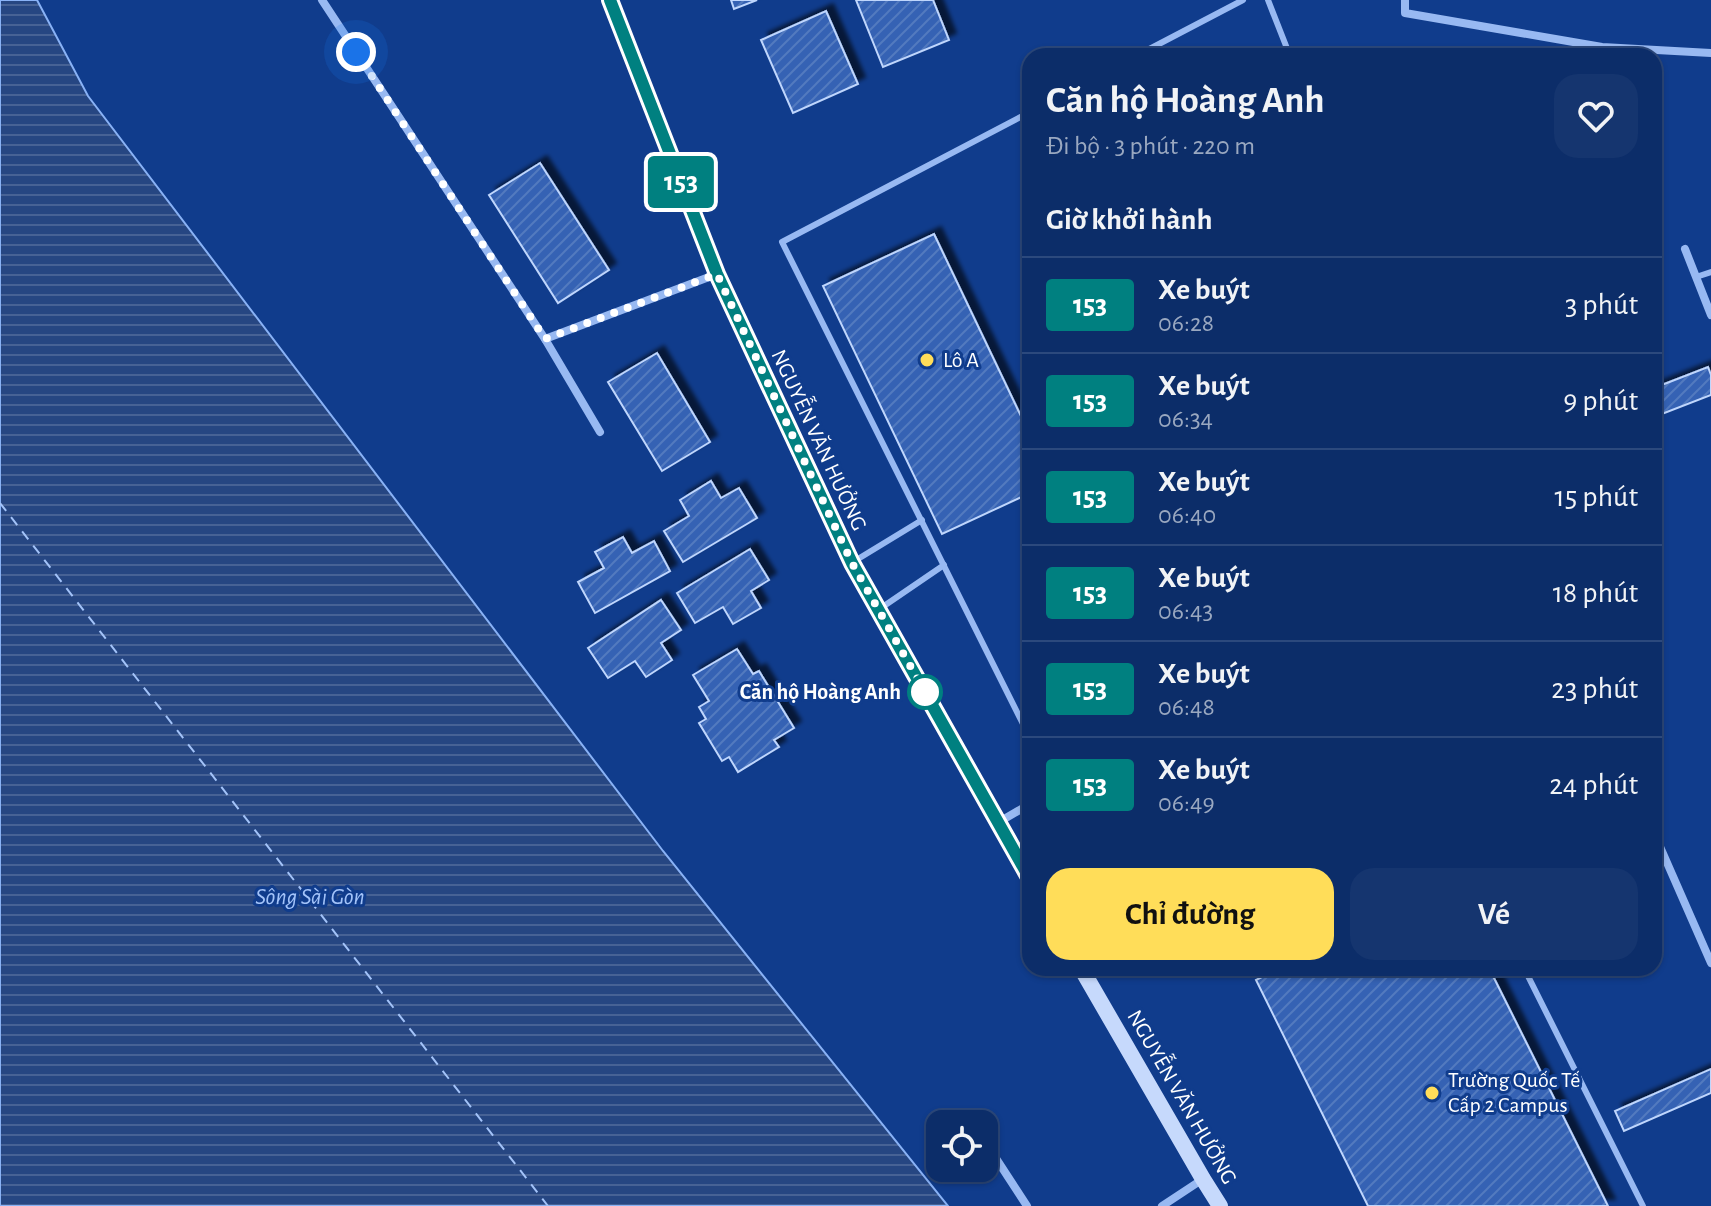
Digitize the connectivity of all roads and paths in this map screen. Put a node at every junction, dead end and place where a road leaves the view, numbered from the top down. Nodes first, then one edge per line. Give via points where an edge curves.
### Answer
1 (322, 0) edge
2 (610, 0) edge
3 (1243, 0) edge
4 (1268, 0) edge
5 (1405, 0) edge
6 (1151, 48) edge
7 (1287, 48) edge
8 (1620, 48) edge
9 (1662, 50) edge
10 (1711, 53) edge
11 (1022, 116) edge
12 (1685, 249) dead end
13 (1711, 272) edge
14 (717, 274) junction
15 (1696, 277) junction
16 (1711, 315) edge
17 (545, 339) junction
18 (600, 432) dead end
19 (922, 520) junction
20 (852, 563) junction
21 (944, 565) junction
22 (879, 610) junction
23 (1022, 722) edge
24 (1022, 809) edge
25 (998, 823) junction
26 (1662, 851) edge
27 (1022, 864) edge
28 (1711, 963) edge
29 (1086, 976) edge
30 (1528, 976) edge
31 (998, 1161) edge
32 (1203, 1179) junction
33 (1027, 1206) edge
34 (1162, 1206) edge
35 (1220, 1206) edge
36 (1643, 1206) edge

1 - 17 street
2 - 14 main road, NGUYỄN VĂN HƯỞNG
3 - 6 lane
4 - 7 lane
5 - 8 street via 1405,13
9 - 10 street
11 - 19 lane via 782,242
12 - 15 street
13 - 15 lane
14 - 17 street
14 - 20 main road, NGUYỄN VĂN HƯỞNG
15 - 16 street
17 - 18 street
19 - 20 lane
19 - 21 lane
20 - 22 main road, NGUYỄN VĂN HƯỞNG
21 - 22 lane
21 - 23 lane
22 - 25 main road, NGUYỄN VĂN HƯỞNG
24 - 25 street
25 - 27 main road, NGUYỄN VĂN HƯỞNG
26 - 28 street
29 - 32 main road, NGUYỄN VĂN HƯỞNG
30 - 36 lane
31 - 33 street
32 - 34 street
32 - 35 main road, NGUYỄN VĂN HƯỞNG

